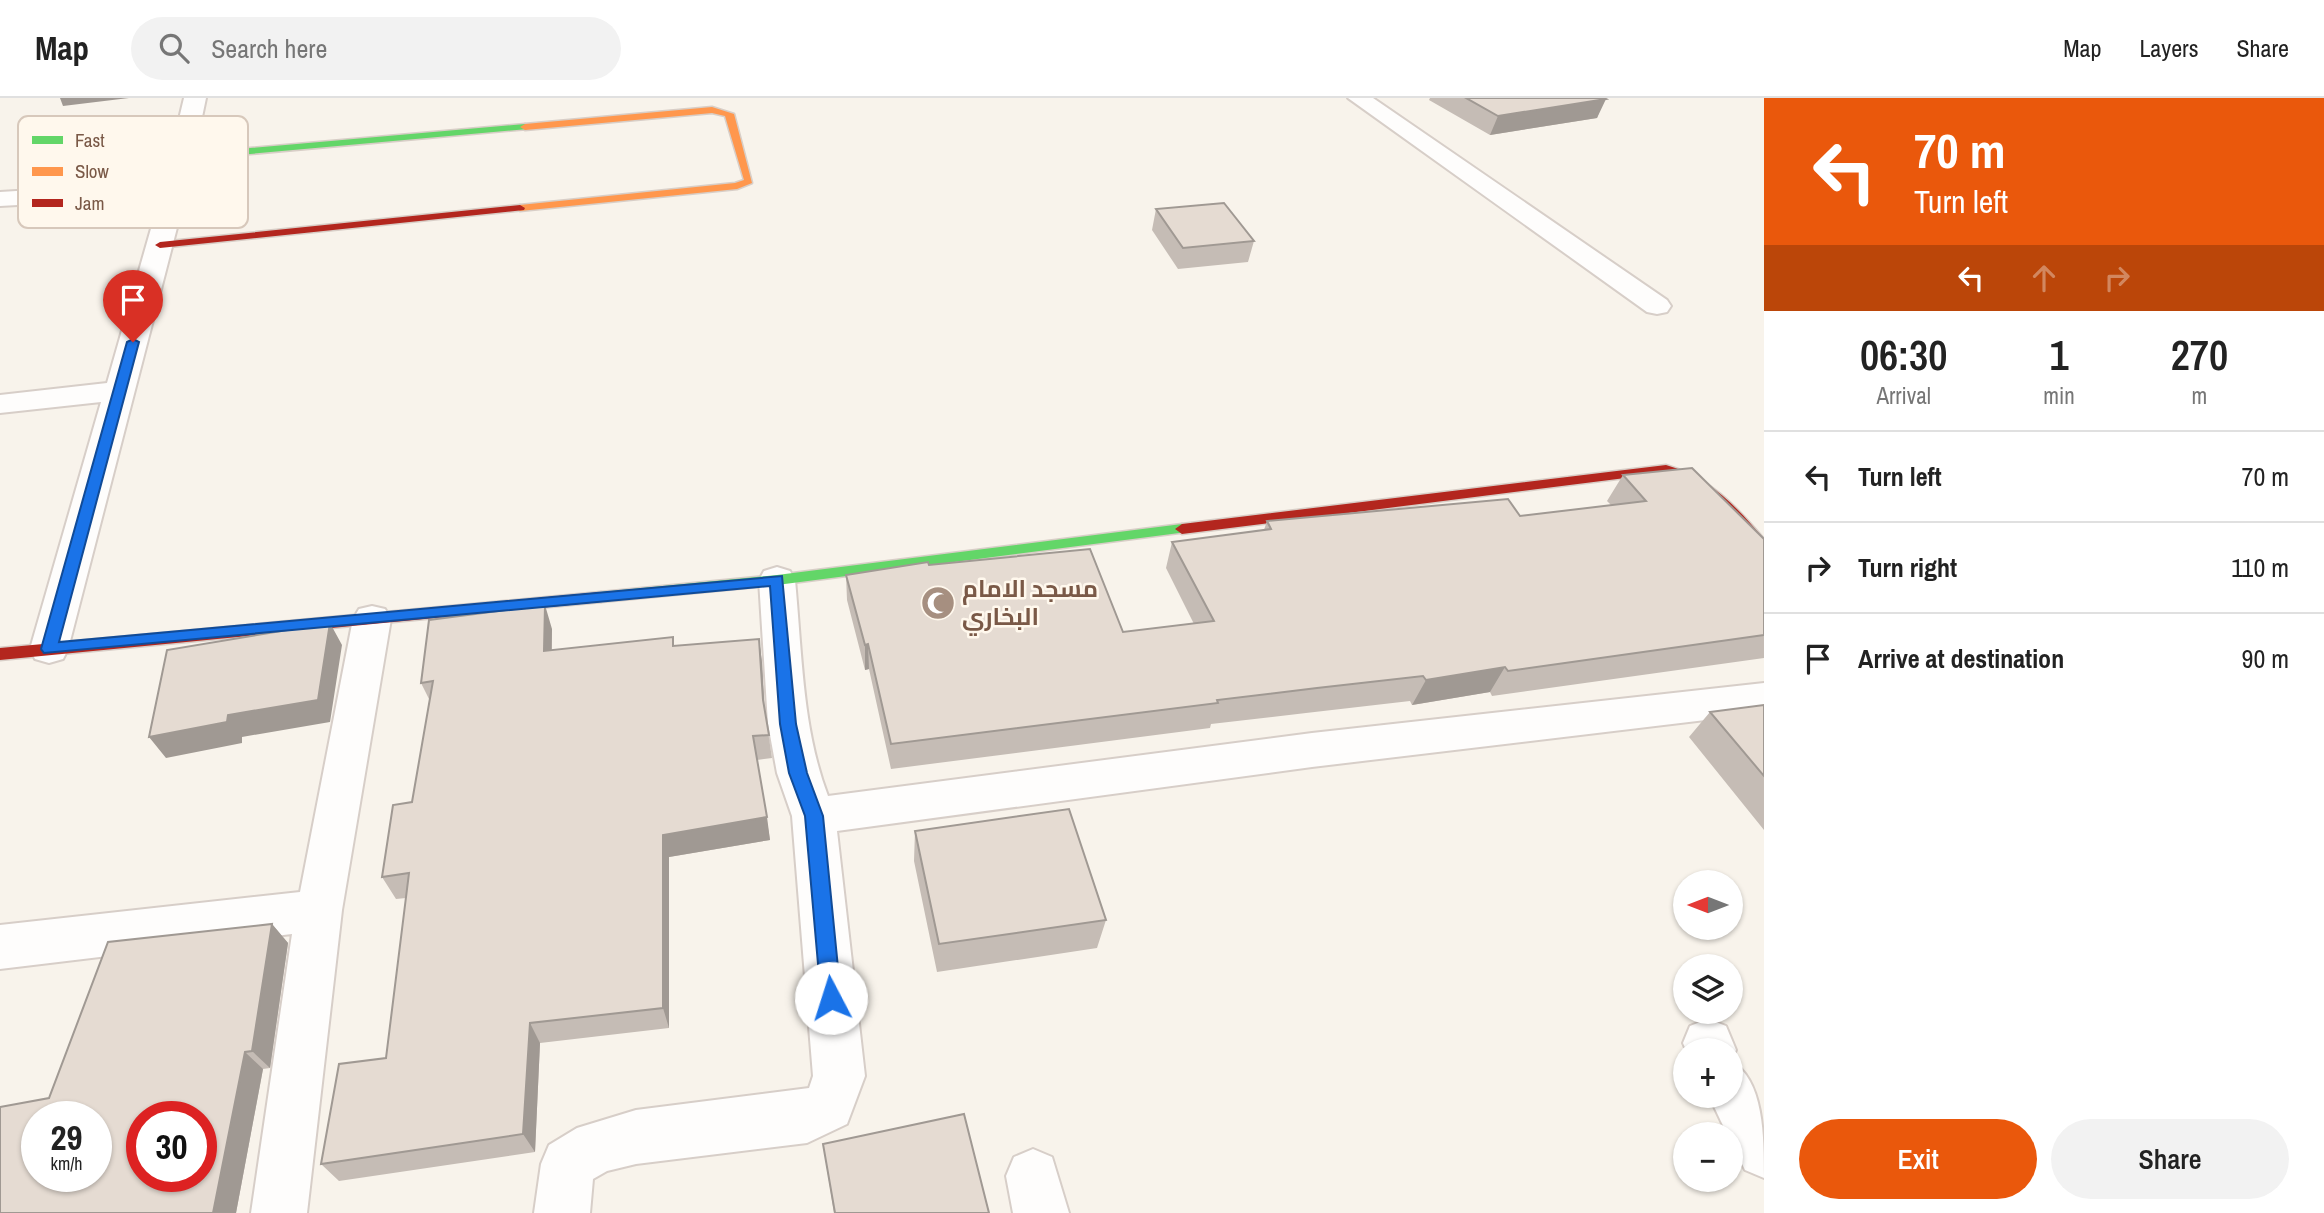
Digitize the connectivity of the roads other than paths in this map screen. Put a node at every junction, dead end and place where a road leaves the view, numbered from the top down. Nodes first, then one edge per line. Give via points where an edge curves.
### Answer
1 (195, 98) edge
2 (1359, 98) edge
3 (191, 116) edge
4 (248, 150) edge
5 (18, 198) edge
6 (0, 199) edge
7 (165, 228) edge
8 (160, 245) junction
9 (1657, 306) dead end
10 (120, 391) junction
11 (0, 404) edge
12 (1764, 549) edge
13 (777, 580) junction
14 (372, 619) junction
15 (49, 649) junction
16 (0, 654) edge
17 (1764, 698) edge
18 (814, 816) junction
19 (318, 910) junction
20 (0, 947) edge
21 (1742, 1108) edge
22 (1764, 1151) edge
23 (279, 1213) edge
24 (562, 1213) edge

1 - 3 street
2 - 9 street
4 - 8 street via 712,110 729,114 748,181 737,186
5 - 6 street
7 - 8 street
8 - 10 street
10 - 11 street
10 - 15 street
12 - 13 street via 1706,482 1666,469
13 - 14 street
13 - 18 street via 788,724 798,773
14 - 15 street
14 - 19 street
15 - 16 street
17 - 18 street via 1312,750
18 - 24 street via 839,1076 829,1106 807,1117 636,1137 596,1147 568,1164
19 - 20 street
19 - 23 street
21 - 22 street

